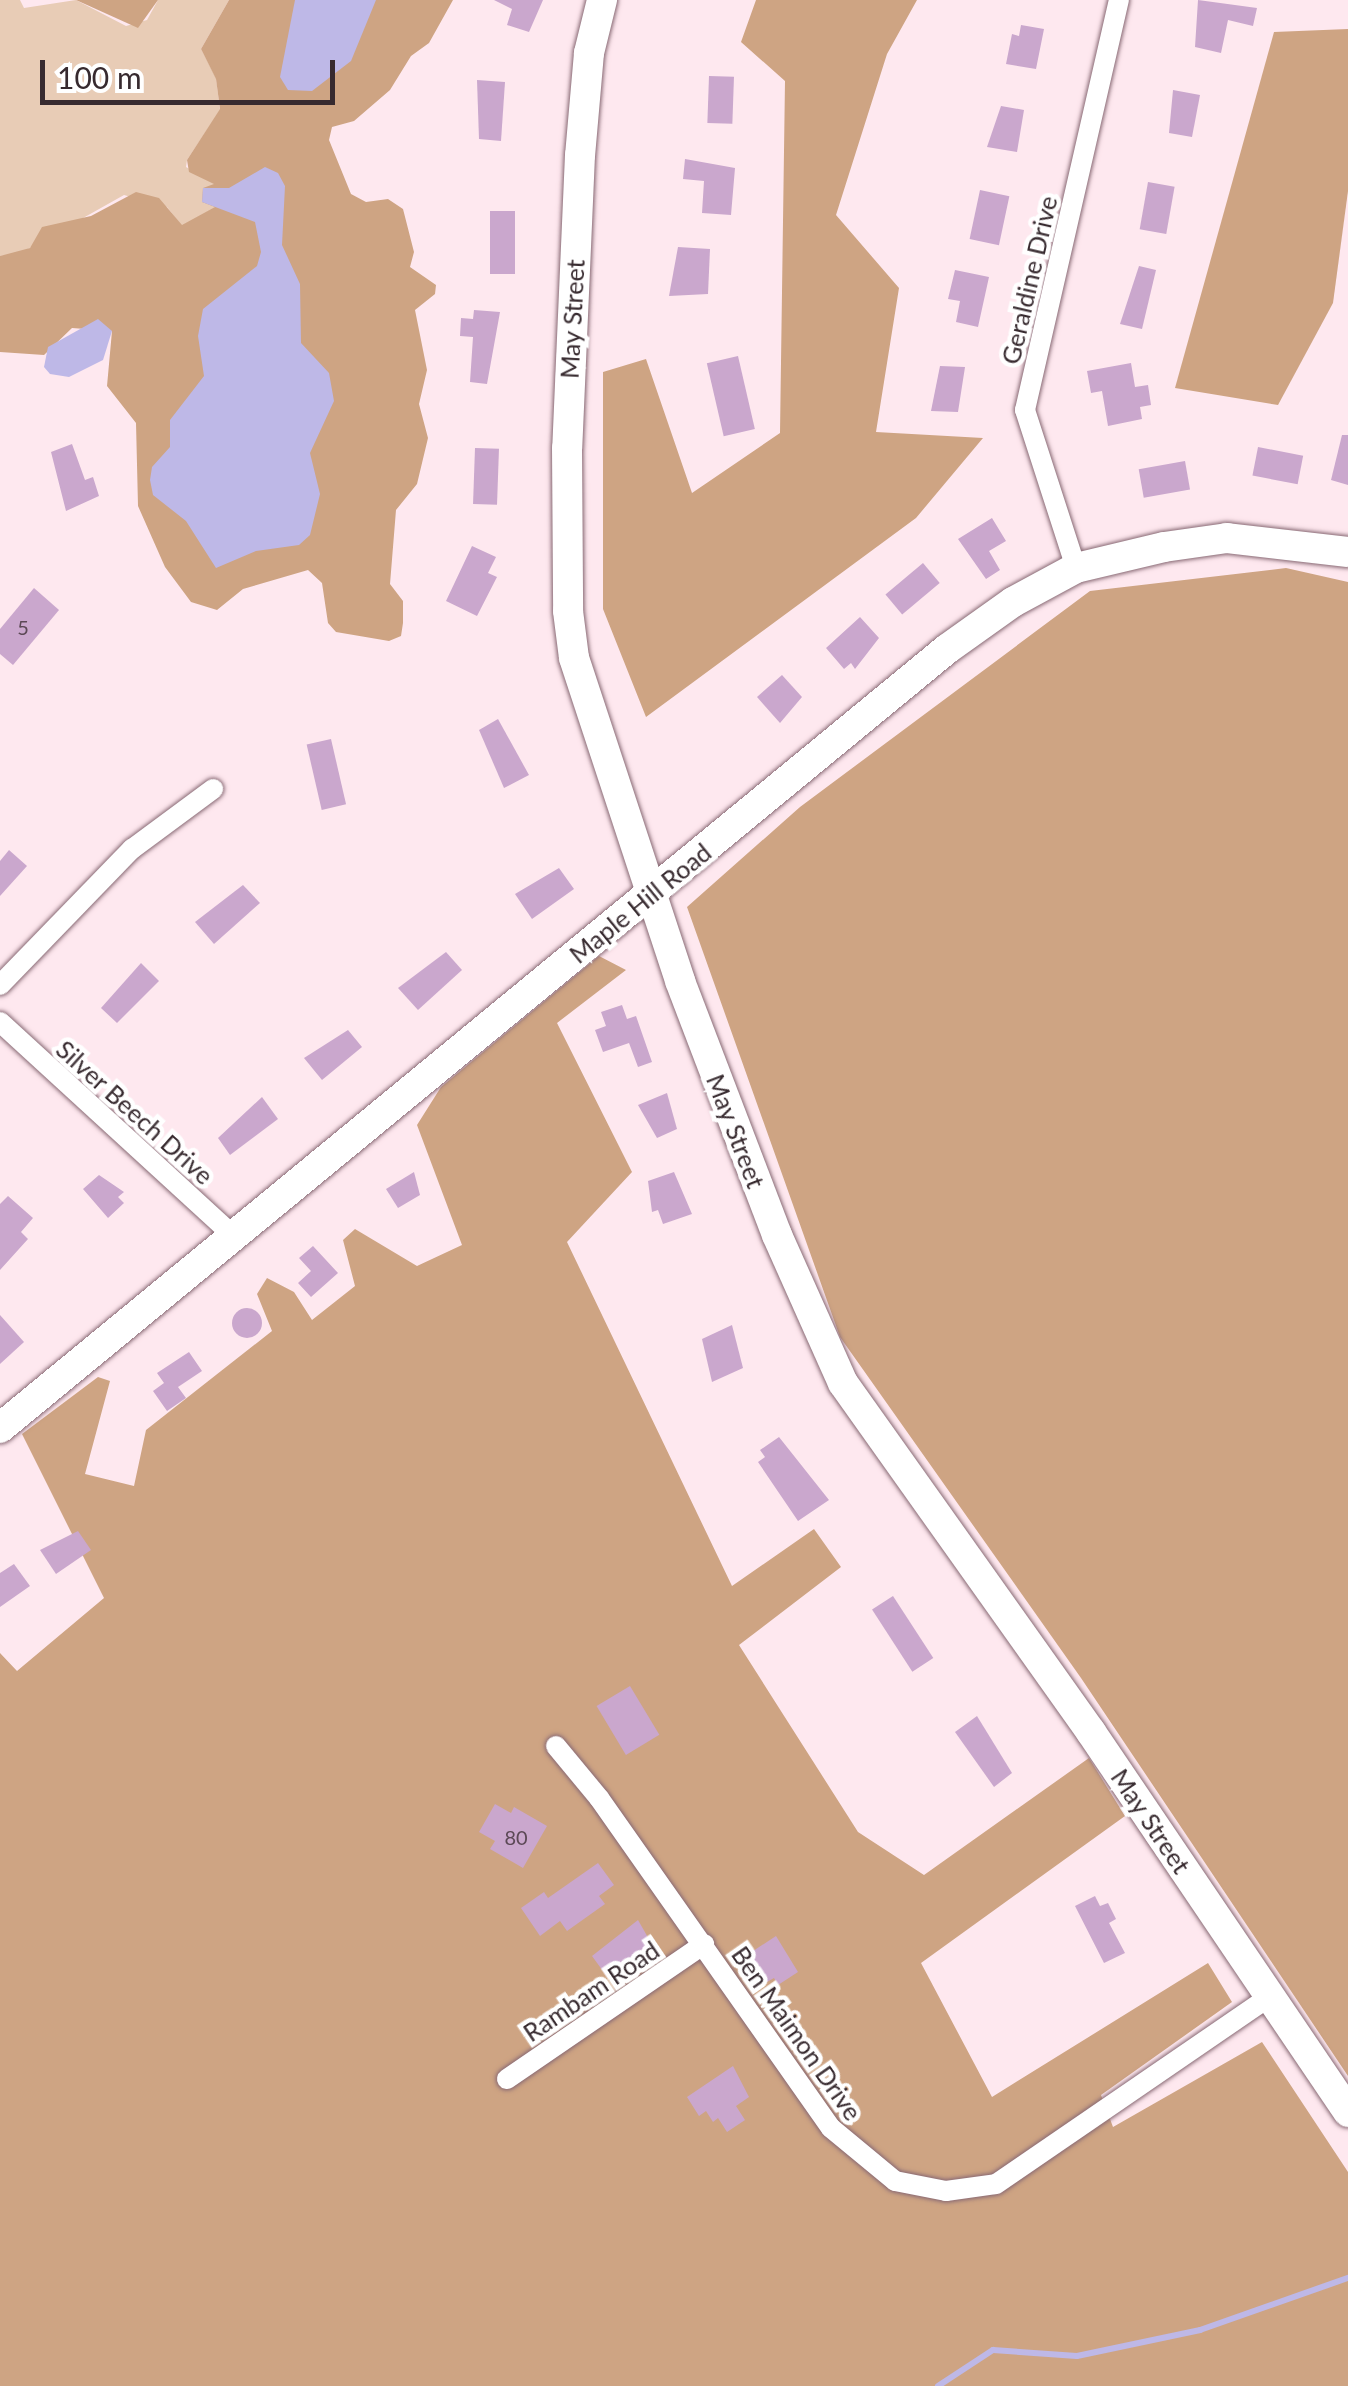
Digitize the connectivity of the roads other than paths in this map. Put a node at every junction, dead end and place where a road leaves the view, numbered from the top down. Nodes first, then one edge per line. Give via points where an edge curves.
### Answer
1 (602, 0) edge
2 (1119, 0) edge
3 (1348, 552) edge
4 (1076, 568) junction
5 (213, 790) dead end
6 (653, 891) junction
7 (0, 985) edge
8 (0, 1022) edge
9 (236, 1238) junction
10 (0, 1428) edge
11 (556, 1746) dead end
12 (704, 1944) junction
13 (1269, 1998) junction
14 (507, 2079) dead end
15 (1348, 2112) edge

1 - 6 street, May Street via 589,53 580,155 566,448 568,611 578,669
2 - 4 street, Geraldine Drive via 1025,410
3 - 4 street, Maple Hill Road via 1227,538
4 - 6 street, Maple Hill Road via 946,649
5 - 7 street via 132,849
6 - 9 street, Maple Hill Road
6 - 13 street, May Street via 710,1065 843,1383 1091,1732
8 - 9 street, Silver Beech Drive
9 - 10 street, Maple Hill Road
11 - 12 street, Ben Maimon Drive
12 - 13 street, Ben Maimon Drive via 831,2128 871,2166 920,2190 996,2184
12 - 14 street, Rambam Road
13 - 15 street, May Street

